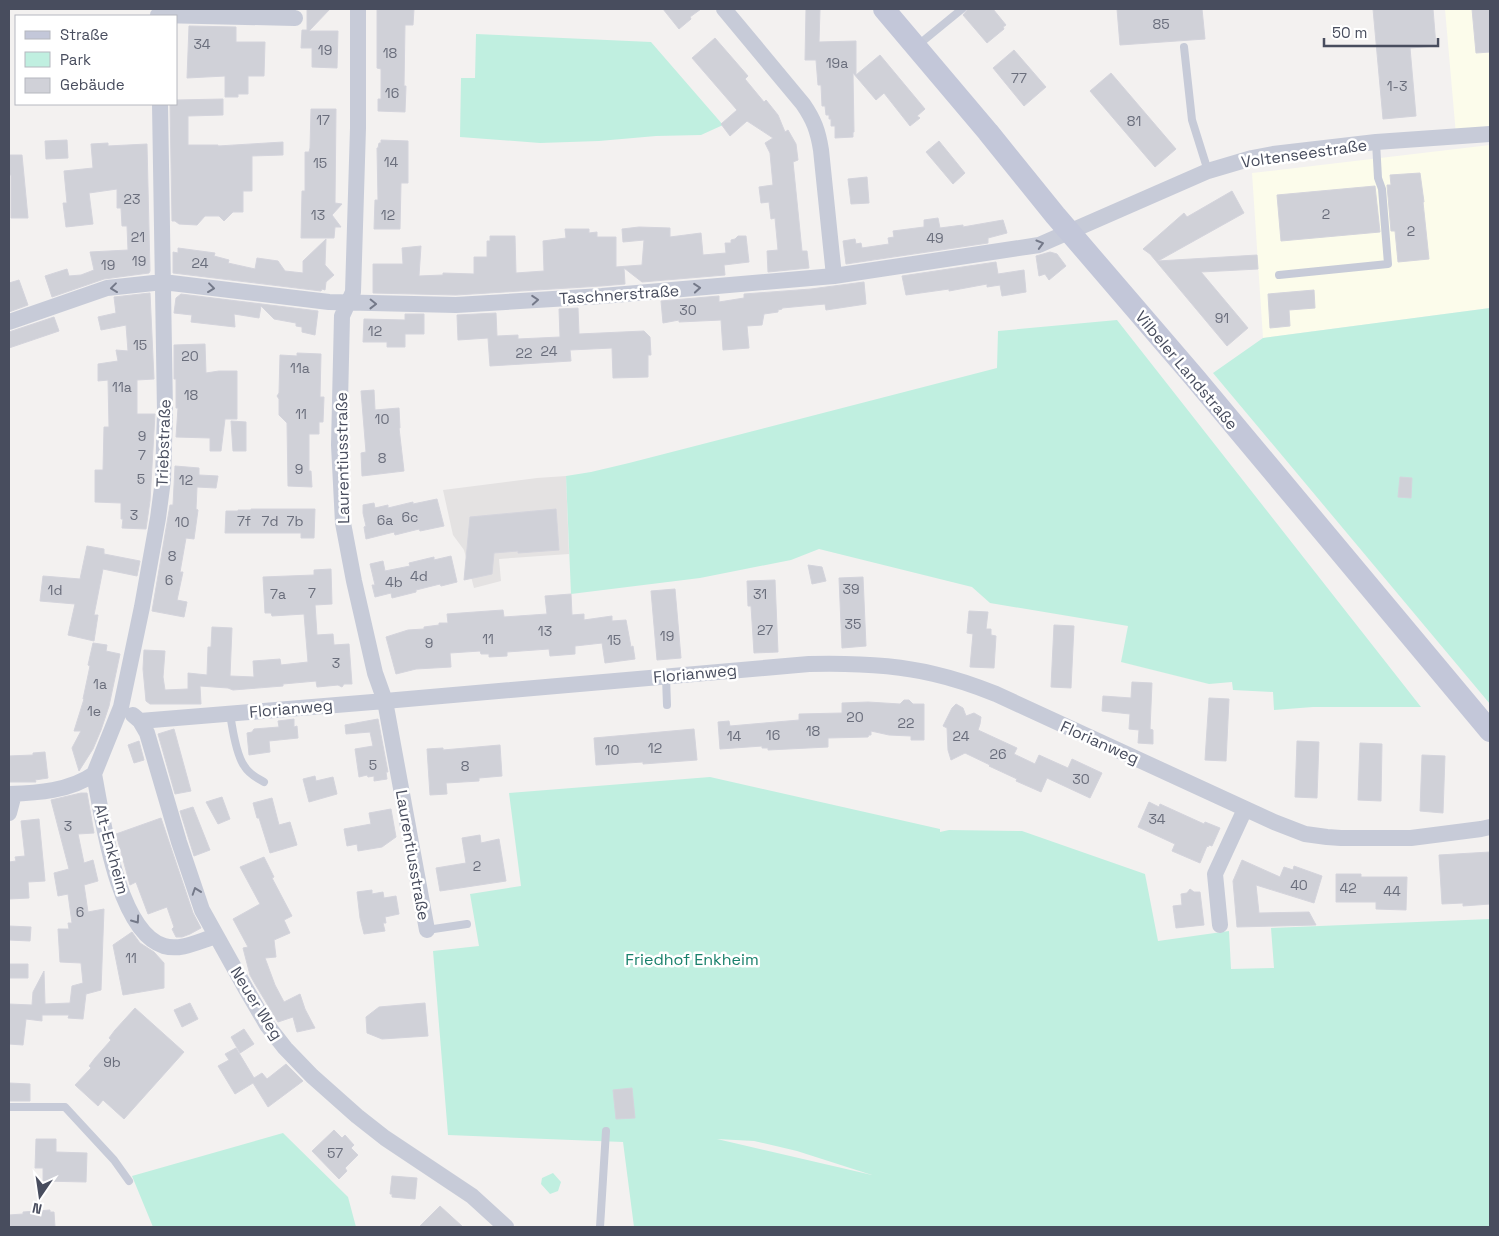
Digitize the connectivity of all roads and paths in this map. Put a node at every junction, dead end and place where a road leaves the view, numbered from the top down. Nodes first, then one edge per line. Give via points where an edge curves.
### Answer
1 (358, 9) edge
2 (724, 9) edge
3 (884, 9) edge
4 (962, 9) edge
5 (158, 13) edge
6 (295, 18) dead end
7 (916, 46) junction
8 (1184, 47) dead end
9 (160, 105) edge
10 (1490, 134) edge
11 (1376, 142) junction
12 (1208, 171) junction
13 (1071, 232) junction
14 (1279, 275) dead end
15 (834, 276) junction
16 (162, 282) junction
17 (348, 303) junction
18 (9, 322) edge
19 (666, 676) junction
20 (384, 701) junction
21 (667, 705) dead end
22 (121, 707) junction
23 (230, 713) junction
24 (140, 721) junction
25 (1490, 731) edge
26 (94, 774) junction
27 (264, 782) dead end
28 (11, 794) edge
29 (1245, 809) junction
30 (9, 813) edge
31 (1490, 827) edge
32 (467, 924) dead end
33 (1220, 925) dead end
34 (426, 930) joint
35 (216, 936) junction
36 (9, 1107) edge
37 (606, 1131) dead end
38 (128, 1181) dead end
39 (506, 1227) edge
40 (600, 1227) edge

1 - 17 street, Laurentiusstraße via 353,292
2 - 15 street via 814,120 821,150
3 - 7 main road, Vilbeler Landstraße
4 - 7 lane
5 - 6 street
7 - 13 main road, Vilbeler Landstraße
8 - 12 lane via 1192,120
9 - 16 street, Triebstraße
10 - 11 street, Voltenseestraße
11 - 12 street, Voltenseestraße via 1273,154
11 - 14 lane via 1388,264
12 - 13 street, Voltenseestraße
15 -> 13 street, Taschnerstraße via 1040,245
13 - 25 main road, Vilbeler Landstraße
17 -> 15 street, Taschnerstraße via 466,305
16 -> 17 street, Taschnerstraße
16 -> 18 street, Taschnerstraße via 107,288
16 - 22 street, Triebstraße via 163,480
17 - 20 street, Laurentiusstraße via 342,316 339,445 343,523
19 - 20 street, Florianweg
19 - 21 lane
19 - 29 street, Florianweg via 832,663 931,673 996,694
20 - 23 street, Florianweg
20 - 34 street, Laurentiusstraße
22 - 24 street
22 - 26 street, Triebstraße
23 - 24 street, Florianweg
23 - 27 lane via 244,767
35 -> 24 street, Neuer Weg via 202,910 148,733
26 - 28 street via 70,786
26 -> 35 street, Alt-Enkheim via 103,827 118,884 131,913 149,938 171,947 184,947
28 - 30 street
29 - 31 street, Florianweg via 1293,830 1327,838 1411,838
29 - 33 street via 1215,874
32 - 34 lane
35 - 39 street, Neuer Weg via 268,1025 312,1076 385,1138 472,1196
36 - 38 lane via 66,1107 114,1160
37 - 40 lane

